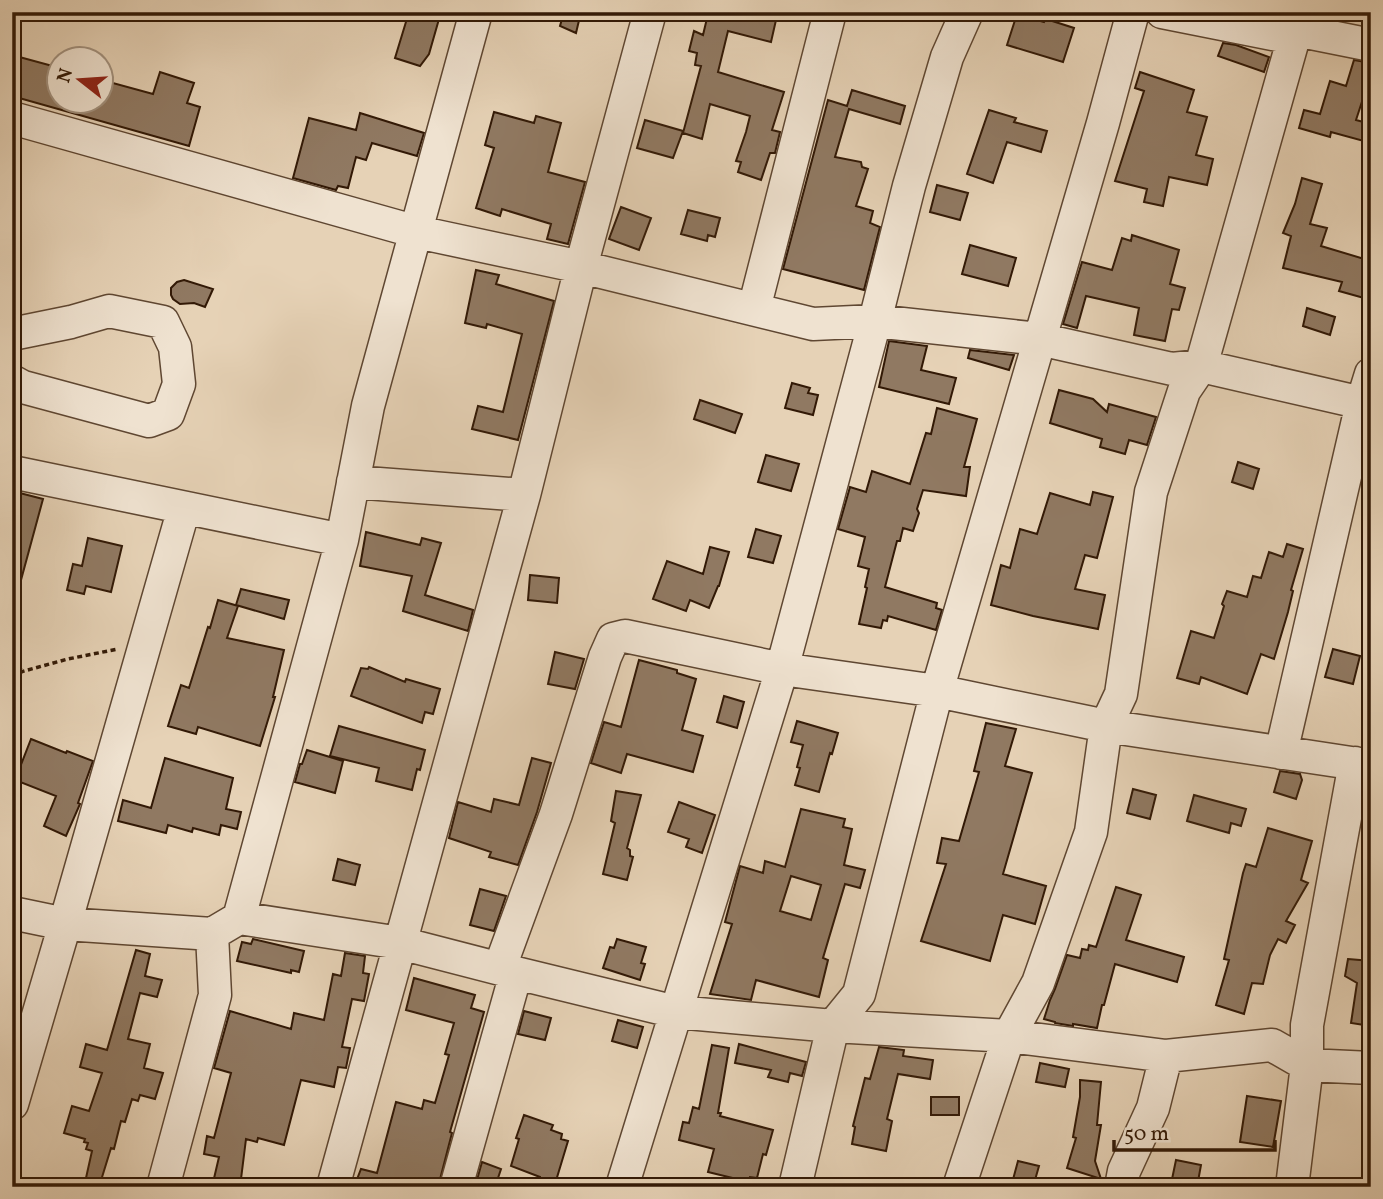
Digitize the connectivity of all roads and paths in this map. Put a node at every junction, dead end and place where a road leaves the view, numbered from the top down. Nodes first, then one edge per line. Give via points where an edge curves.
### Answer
1 (476, 12) edge
2 (650, 12) edge
3 (830, 12) edge
4 (967, 12) edge
5 (1133, 12) edge
6 (1162, 12) edge
7 (1297, 25) edge
8 (1371, 45) edge
9 (12, 118) edge
10 (417, 232) junction
11 (581, 267) junction
12 (754, 309) junction
13 (875, 321) junction
14 (12, 334) edge
15 (1039, 339) junction
16 (1201, 366) junction
17 (12, 381) edge
18 (1368, 394) edge
19 (12, 472) edge
20 (353, 482) junction
21 (524, 495) junction
22 (184, 508) junction
23 (342, 540) junction
24 (148, 634) junction
25 (12, 668) edge
26 (782, 669) junction
27 (24, 671) junction
28 (12, 676) edge
29 (937, 691) junction
30 (1106, 726) junction
31 (1281, 753) junction
32 (1363, 765) edge
33 (12, 913) edge
34 (239, 918) junction
35 (65, 925) junction
36 (212, 934) junction
37 (400, 943) junction
38 (508, 970) junction
39 (676, 1012) junction
40 (834, 1026) junction
41 (1009, 1036) junction
42 (1166, 1056) junction
43 (1307, 1065) junction
44 (1371, 1068) edge
45 (12, 1104) edge
46 (163, 1187) edge
47 (333, 1187) edge
48 (456, 1187) edge
49 (622, 1187) edge
50 (795, 1187) edge
51 (959, 1187) edge
52 (1121, 1187) edge
53 (1292, 1187) edge

1 - 10 street
2 - 11 street
3 - 12 street
4 - 13 street via 947,57
5 - 15 street
6 - 7 street
7 - 8 street via 1306,32
7 - 16 street
9 - 10 street
10 - 11 street
10 - 20 street via 368,406
11 - 12 street
11 - 21 street
12 - 13 street via 813,324
13 - 15 street
13 - 26 street
14 - 17 street via 109,311 163,322 175,348 179,384 168,414 149,421
15 - 16 street via 1172,369
15 - 29 street
16 - 18 street
16 - 30 street via 1184,391 1151,492 1121,694
18 - 31 street
19 - 22 street
20 - 21 street
20 - 23 street
21 - 37 street
22 - 23 street
22 - 24 street
23 - 34 street
24 - 27 path via 114,651
24 - 35 street
25 - 27 path
26 - 29 street
26 - 38 street via 625,636 614,639
26 - 39 street
27 - 28 path
29 - 30 street
29 - 40 street via 859,994
30 - 31 street
30 - 41 street via 1091,832 1038,983
31 - 32 street
32 - 43 street via 1307,1025
33 - 35 street
34 - 36 street
34 - 37 street
35 - 36 street
35 - 45 street
36 - 46 street via 215,995
37 - 38 street
37 - 47 street
38 - 39 street
38 - 48 street
39 - 40 street
39 - 49 street
40 - 41 street
40 - 50 street
41 - 42 street
41 - 51 street
42 - 43 street via 1272,1045
42 - 52 street via 1153,1108
43 - 44 street
43 - 53 street

